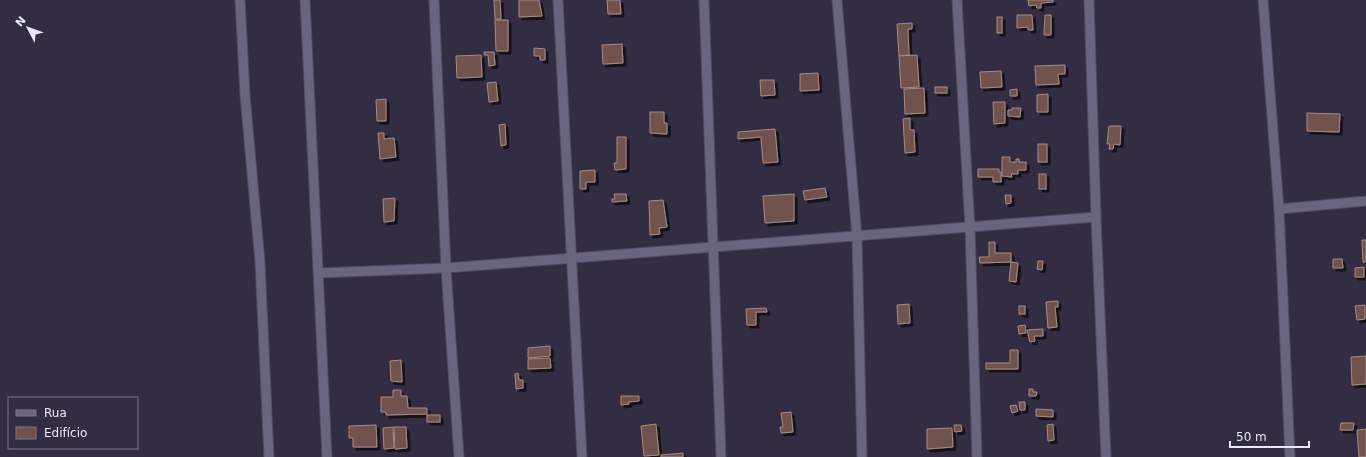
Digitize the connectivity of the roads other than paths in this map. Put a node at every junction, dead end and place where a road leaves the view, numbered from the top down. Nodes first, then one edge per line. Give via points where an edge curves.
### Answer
1 (240, 0) edge
2 (305, 0) edge
3 (434, 0) edge
4 (558, 0) edge
5 (704, 0) edge
6 (837, 0) edge
7 (957, 0) edge
8 (1090, 0) edge
9 (1263, 0) edge
10 (1366, 201) edge
11 (1279, 209) junction
12 (1096, 217) junction
13 (970, 228) junction
14 (858, 236) junction
15 (714, 247) junction
16 (573, 258) junction
17 (446, 268) junction
18 (318, 273) junction
19 (269, 457) edge
20 (327, 457) edge
21 (458, 457) edge
22 (582, 457) edge
23 (721, 457) edge
24 (862, 457) edge
25 (977, 457) edge
26 (1106, 457) edge
27 (1290, 457) edge

1 - 19 street via 245,95 260,262
2 - 18 street
3 - 17 street
4 - 16 street
5 - 15 street
6 - 14 street
7 - 13 street
8 - 12 street
9 - 11 street
10 - 11 street
11 - 27 street
12 - 13 street
12 - 26 street
13 - 14 street
13 - 25 street
14 - 15 street
14 - 24 street
15 - 16 street
15 - 23 street
16 - 17 street
16 - 22 street
17 - 18 street
17 - 21 street
18 - 20 street

